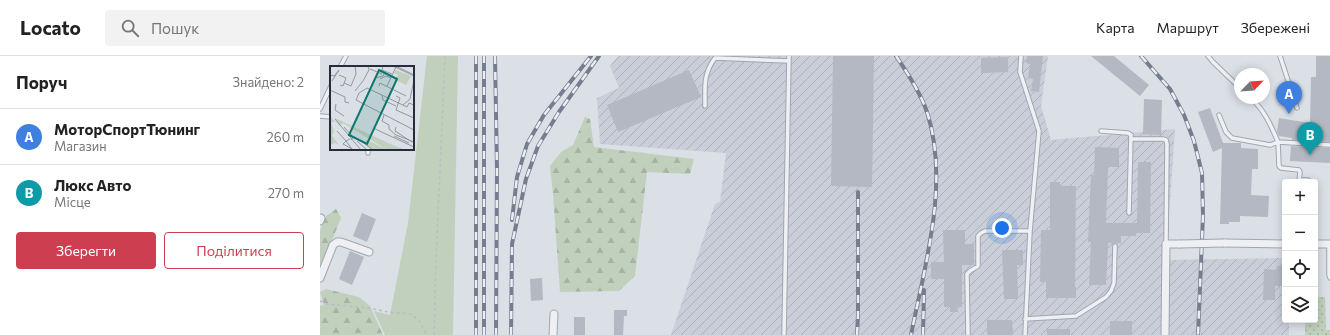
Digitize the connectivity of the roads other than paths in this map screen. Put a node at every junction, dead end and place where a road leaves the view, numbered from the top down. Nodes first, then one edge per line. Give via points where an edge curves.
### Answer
1 (346, 56) edge
2 (789, 56) edge
3 (1021, 56) edge
4 (1208, 56) edge
5 (1280, 56) edge
6 (715, 57) edge
7 (789, 61) junction
8 (341, 66) edge
9 (1234, 82) edge
10 (330, 88) edge
11 (1257, 104) edge
12 (705, 106) dead end
13 (1297, 108) dead end
14 (320, 109) edge
15 (1219, 115) dead end
16 (320, 116) edge
17 (330, 117) edge
18 (1101, 131) dead end
19 (1131, 139) junction
20 (1278, 142) junction
21 (1330, 145) edge
22 (1299, 179) edge
23 (1129, 213) dead end
24 (1030, 231) junction
25 (1166, 244) junction
26 (1282, 244) edge
27 (1318, 244) edge
28 (1329, 244) edge
29 (1115, 246) dead end
30 (369, 252) dead end
31 (320, 278) edge
32 (1330, 278) edge
33 (554, 314) dead end
34 (1025, 318) junction
35 (554, 335) edge
36 (784, 335) edge
37 (968, 335) edge
38 (1024, 335) edge
39 (1165, 335) edge

1 - 8 lane
2 - 7 lane
3 - 24 lane via 1020,72 1039,132
4 - 9 lane
5 - 13 lane
6 - 7 lane
6 - 12 lane via 708,66 705,79
7 - 36 lane
10 - 14 lane
11 - 20 lane
15 - 20 lane via 1226,132 1232,138 1270,145
16 - 17 lane
18 - 19 lane via 1128,133
19 - 23 lane
19 - 25 lane via 1166,140
20 - 21 lane
20 - 22 lane via 1278,166 1299,170
24 - 34 lane
24 - 37 lane via 986,231 978,236 978,266 967,274
25 - 26 street, bridge
25 - 39 street
27 - 28 street
28 - 32 lane
29 - 34 lane via 1114,283 1106,297 1076,316
30 - 31 street via 337,242 333,245
33 - 35 street
34 - 38 lane

